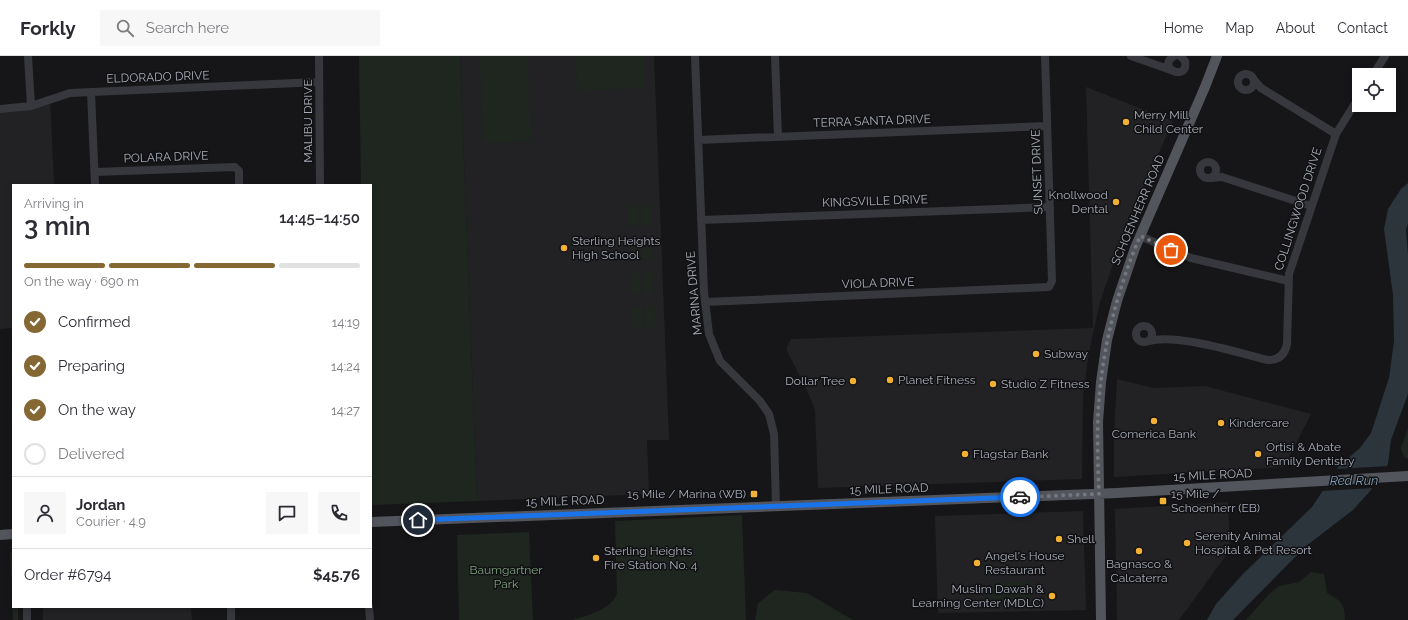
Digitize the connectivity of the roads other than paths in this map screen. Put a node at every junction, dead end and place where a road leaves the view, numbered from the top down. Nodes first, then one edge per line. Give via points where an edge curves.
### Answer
1 (28, 56) edge
2 (319, 56) edge
3 (695, 56) edge
4 (775, 56) edge
5 (1045, 56) edge
6 (1130, 56) edge
7 (1180, 56) edge
8 (1217, 56) edge
9 (1384, 56) edge
10 (1171, 63) edge
11 (1377, 68) edge
12 (1254, 80) junction
13 (320, 82) junction
14 (1261, 88) junction
15 (1250, 89) junction
16 (91, 92) junction
17 (32, 106) junction
18 (0, 108) edge
19 (1352, 108) edge
20 (1047, 126) junction
21 (1336, 134) junction
22 (778, 137) junction
23 (698, 140) junction
24 (1216, 168) junction
25 (95, 172) junction
26 (1222, 177) junction
27 (1212, 178) junction
28 (95, 184) edge
29 (239, 184) edge
30 (320, 184) edge
31 (1311, 206) junction
32 (1050, 207) junction
33 (701, 220) junction
34 (1140, 236) junction
35 (1288, 282) junction
36 (1051, 286) joint
37 (705, 302) junction
38 (1152, 332) junction
39 (1160, 340) junction
40 (1149, 341) junction
41 (1408, 476) edge
42 (1099, 494) junction
43 (776, 507) junction
44 (372, 522) edge
45 (12, 534) edge
46 (0, 535) edge
47 (26, 608) edge
48 (231, 608) edge
49 (369, 608) edge
50 (27, 620) edge
51 (231, 620) edge
52 (370, 620) edge
53 (1101, 620) edge

1 - 17 street
2 - 13 street, MALIBU DRIVE
3 - 23 street, MARINA DRIVE
4 - 22 street
5 - 20 street, SUNSET DRIVE
6 - 10 street via 1161,66
7 - 10 street via 1185,61 1184,69 1176,72
8 - 34 main road, SCHOENHERR ROAD
9 - 11 street
12 - 14 street
12 - 15 street
12 - 15 street via 1246,73 1241,74 1238,79 1239,87 1244,90
13 - 16 street, ELDORADO DRIVE
13 - 30 street, MALIBU DRIVE
14 - 15 street
14 - 21 street
16 - 17 street, ELDORADO DRIVE via 64,94
16 - 25 street
17 - 18 street, ELDORADO DRIVE
19 - 21 street, COLLINGWOOD DRIVE
20 - 22 street, TERRA SANTA DRIVE
20 - 32 street, SUNSET DRIVE
21 - 31 street, COLLINGWOOD DRIVE
22 - 23 street, TERRA SANTA DRIVE
23 - 33 street, MARINA DRIVE
24 - 26 street
24 - 27 street
24 - 27 street via 1208,162 1200,167 1201,176
25 - 28 street
25 - 29 street, POLARA DRIVE via 232,167 237,168
26 - 27 street
26 - 31 street
31 - 35 street, COLLINGWOOD DRIVE
32 - 33 street, KINGSVILLE DRIVE
32 - 36 street, SUNSET DRIVE
33 - 37 street, MARINA DRIVE
34 - 35 street via 1191,258
34 - 42 main road, SCHOENHERR ROAD via 1117,301 1103,366 1098,414
35 - 39 street, COLLINGWOOD DRIVE via 1287,344 1279,358 1268,360 1199,344
36 - 37 street, VIOLA DRIVE
37 - 43 street, MARINA DRIVE via 709,334 717,356 731,374 766,408 772,423
38 - 39 street
38 - 40 street
38 - 40 street via 1144,326 1136,332 1136,338 1140,342
39 - 40 street
41 - 42 main road, 15 MILE ROAD
42 - 43 main road, 15 MILE ROAD
42 - 53 main road, SCHOENHERR ROAD
43 - 44 main road, 15 MILE ROAD
45 - 46 main road
47 - 50 street
48 - 51 street
49 - 52 street

